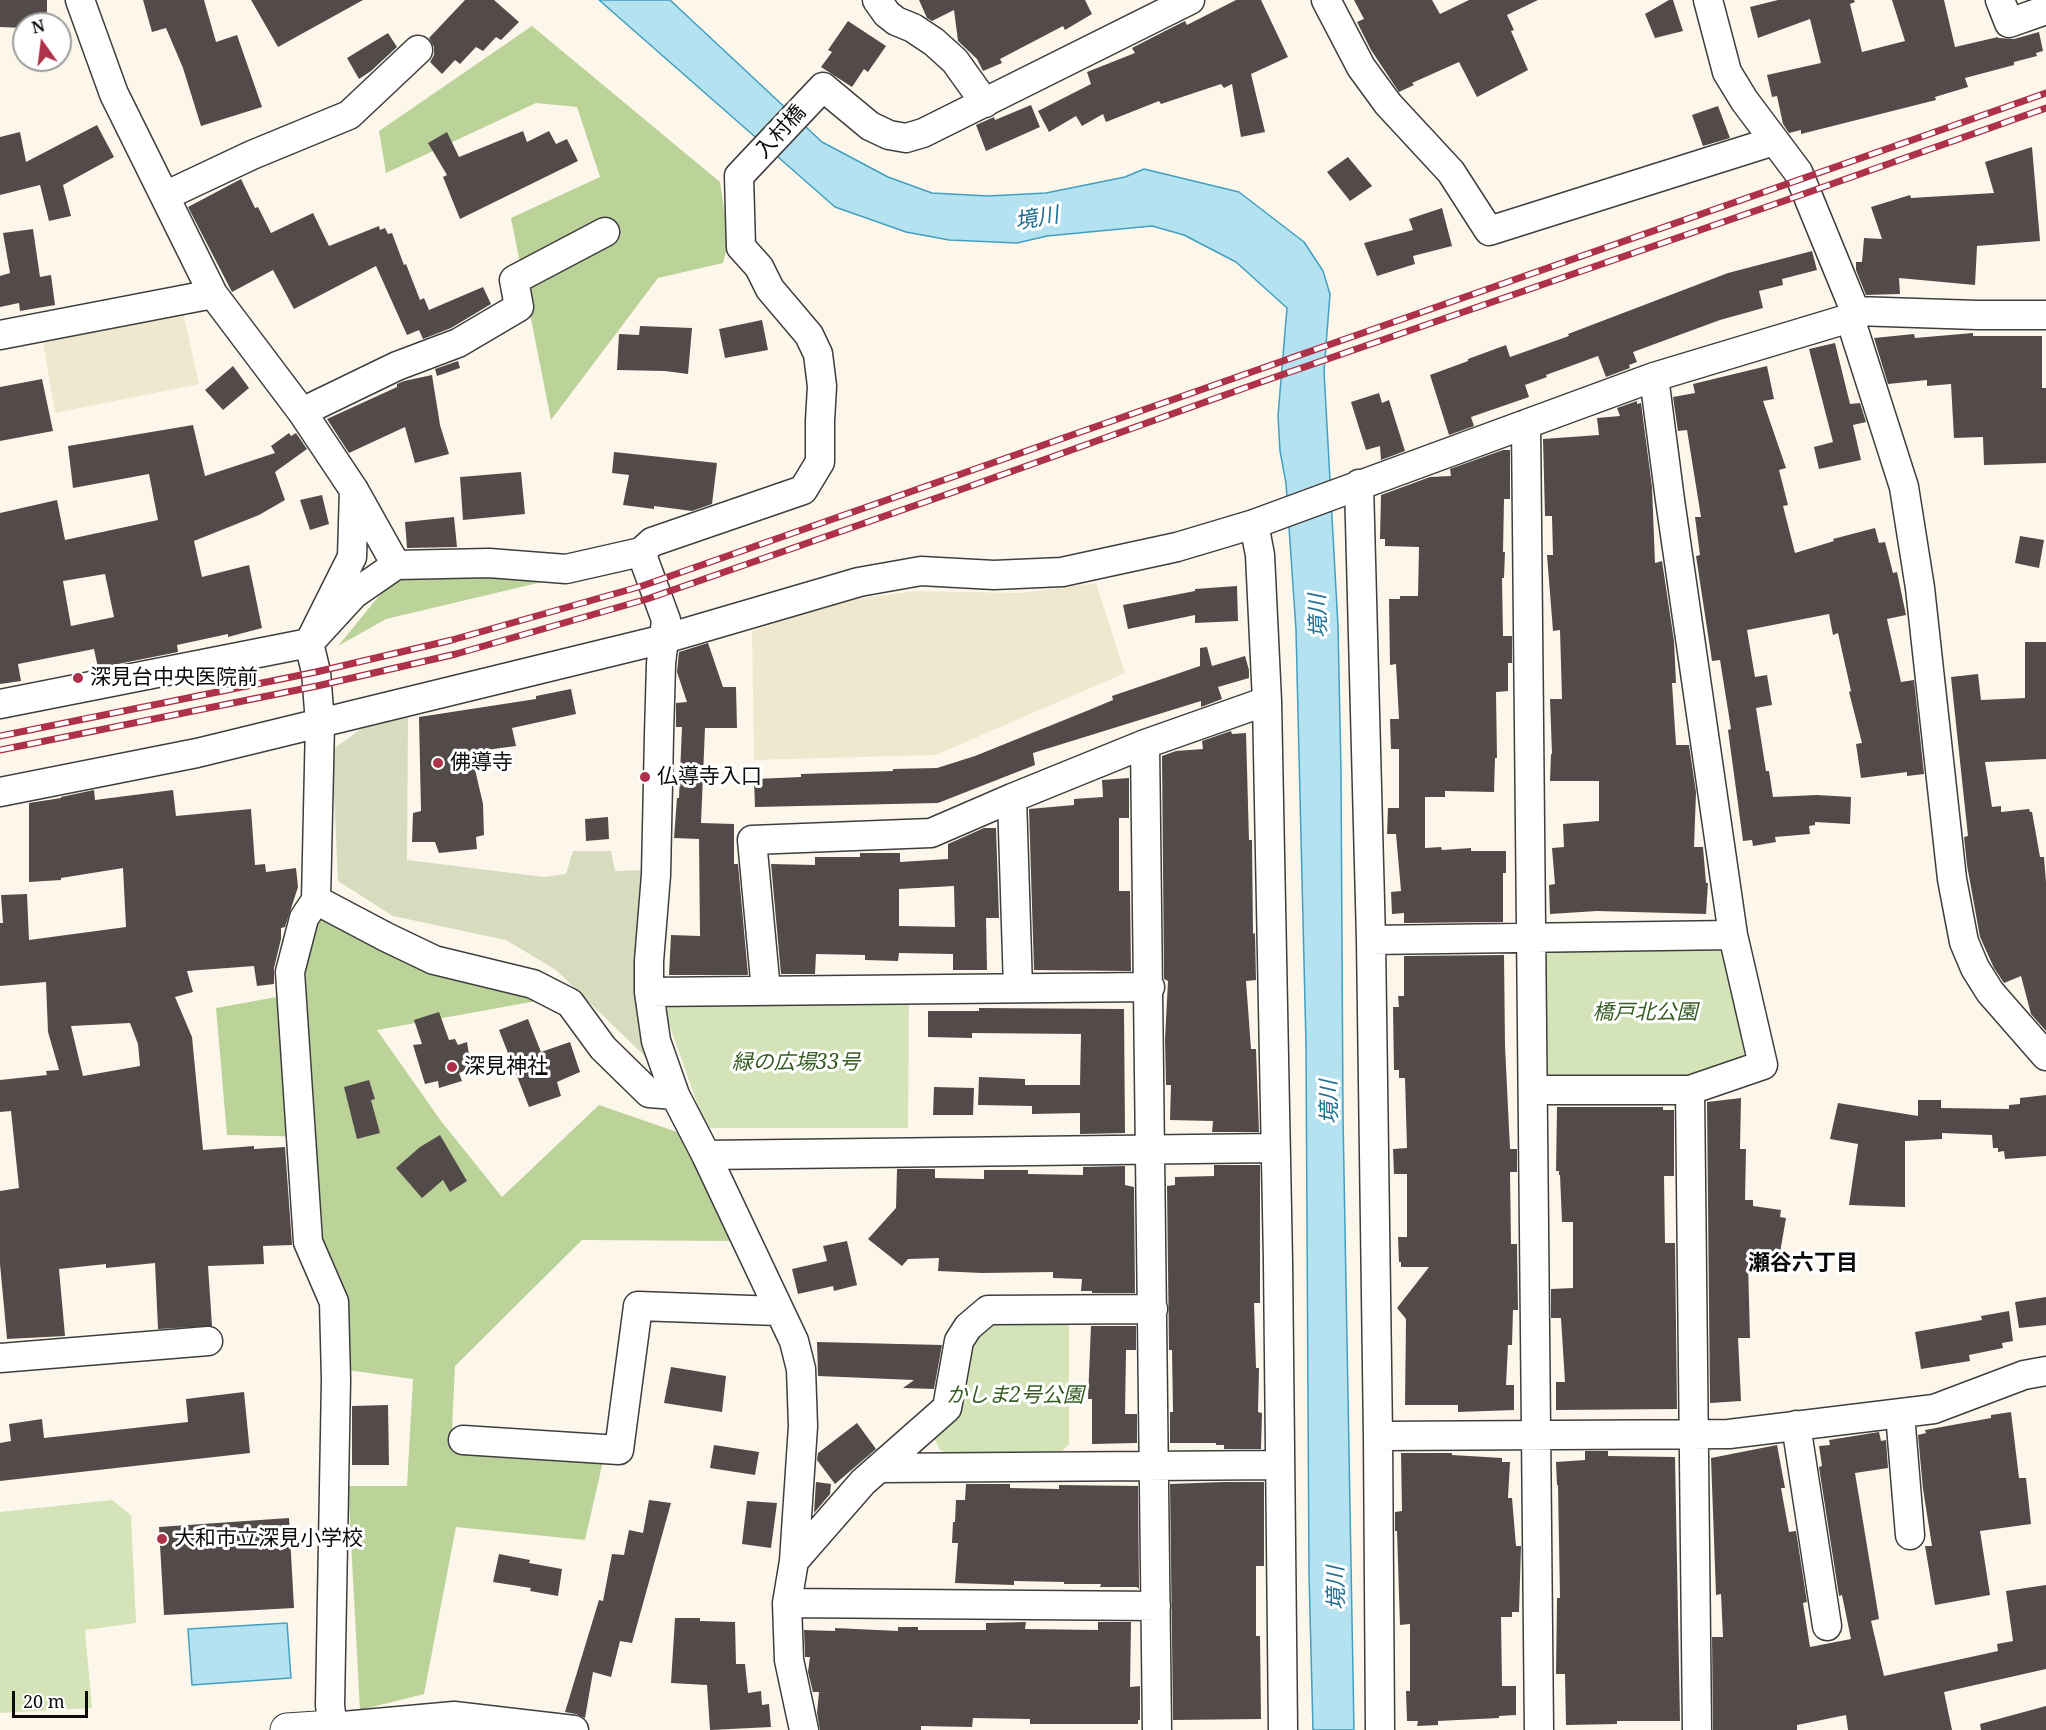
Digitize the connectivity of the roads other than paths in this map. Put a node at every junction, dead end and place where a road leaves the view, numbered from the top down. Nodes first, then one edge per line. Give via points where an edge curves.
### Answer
1 (80, 0) edge
2 (879, 0) edge
3 (1190, 0) edge
4 (1326, 0) edge
5 (1708, 0) edge
6 (2000, 0) edge
7 (2046, 10) edge
8 (418, 50) dead end
9 (985, 103) junction
10 (1774, 141) junction
11 (165, 196) junction
12 (605, 232) dead end
13 (213, 294) junction
14 (1852, 314) junction
15 (2046, 315) edge
16 (0, 335) edge
17 (1654, 377) junction
18 (302, 412) junction
19 (1526, 424) junction
20 (1355, 486) junction
21 (354, 490) junction
22 (1254, 524) junction
23 (641, 552) junction
24 (396, 565) junction
25 (664, 639) junction
26 (309, 643) junction
27 (1267, 701) junction
28 (0, 704) edge
29 (320, 723) junction
30 (1145, 744) junction
31 (0, 792) edge
32 (1012, 798) junction
33 (316, 900) junction
34 (1733, 936) junction
35 (1531, 938) junction
36 (1371, 940) junction
37 (1150, 987) junction
38 (1018, 988) junction
39 (766, 991) junction
40 (649, 993) junction
41 (2046, 1056) edge
42 (1534, 1090) junction
43 (1690, 1090) junction
44 (675, 1095) junction
45 (1275, 1148) junction
46 (1151, 1149) junction
47 (706, 1155) junction
48 (1153, 1309) junction
49 (778, 1311) junction
50 (208, 1341) dead end
51 (0, 1358) edge
52 (2046, 1371) edge
53 (1900, 1414) junction
54 (1796, 1425) junction
55 (1694, 1434) junction
56 (1378, 1436) junction
57 (1537, 1436) junction
58 (463, 1440) dead end
59 (1280, 1465) junction
60 (1154, 1466) junction
61 (880, 1468) junction
62 (1910, 1535) dead end
63 (794, 1561) junction
64 (787, 1603) junction
65 (1156, 1606) junction
66 (1827, 1626) dead end
67 (333, 1728) edge
68 (287, 1730) edge
69 (574, 1730) edge
70 (804, 1730) edge
71 (1157, 1730) edge
72 (1282, 1730) edge
73 (1380, 1730) edge
74 (1539, 1730) edge
75 (1697, 1730) edge

1 - 11 street via 114,94
2 - 9 street via 887,14 927,37 956,61
3 - 9 street
4 - 10 street via 1361,67 1388,104 1451,172 1489,231
5 - 10 street via 1727,72
6 - 7 street via 2009,23
8 - 11 street via 349,115
9 - 23 street, 入村橋 via 906,138 870,126 823,87 739,176 741,247 803,327 818,354 822,386 820,462 803,490 652,542
10 - 14 street via 1798,172
11 - 13 street
12 - 18 street via 514,280 519,307 499,319 458,343 396,366
13 - 16 street
13 - 18 street
14 - 15 street
14 - 17 street
14 - 41 street via 1904,487 1920,588 1952,879 1964,942 1990,992
17 - 19 street
17 - 34 street
18 - 21 street
19 - 20 street
19 - 35 street
20 - 22 street
20 - 36 street
21 - 24 street
21 - 26 street via 352,556
22 - 25 street via 1176,547 1062,572 994,575 921,571 859,582
22 - 27 street via 1260,555
23 - 24 street via 566,569 489,564
23 - 25 street via 666,620
24 - 26 street via 354,594
25 - 29 street
25 - 40 street
26 - 28 street
26 - 29 street
27 - 30 street
27 - 45 street
29 - 31 street via 197,753
29 - 33 street
30 - 32 street
30 - 37 street
32 - 38 street
32 - 39 street via 931,834 752,840
33 - 44 street via 434,960 533,984 570,1003 603,1048 649,1093
33 - 67 street via 304,918 290,972 308,1242 334,1302 330,1705
34 - 35 street
34 - 43 street via 1763,1065
35 - 36 street
35 - 42 street
36 - 56 street
37 - 38 street
37 - 46 street
38 - 39 street
39 - 40 street
40 - 44 street via 656,1041
42 - 43 street
42 - 57 street
43 - 55 street
44 - 47 street
45 - 46 street
45 - 59 street
46 - 47 street
46 - 48 street
47 - 49 street via 768,1282
48 - 60 street
48 - 61 street via 988,1310 959,1341 947,1407
49 - 58 street via 638,1306 619,1450
49 - 63 street via 794,1341 801,1369 803,1426
50 - 51 street
52 - 53 street via 2024,1375 1934,1409
53 - 54 street
53 - 62 street
54 - 55 street via 1730,1434
54 - 66 street
55 - 57 street
55 - 75 street
56 - 57 street
56 - 73 street
57 - 74 street
59 - 60 street
59 - 72 street
60 - 61 street
60 - 65 street
61 - 63 street
63 - 64 street
64 - 65 street
64 - 70 street via 789,1660
65 - 71 street
67 - 68 street
67 - 69 street via 454,1716

